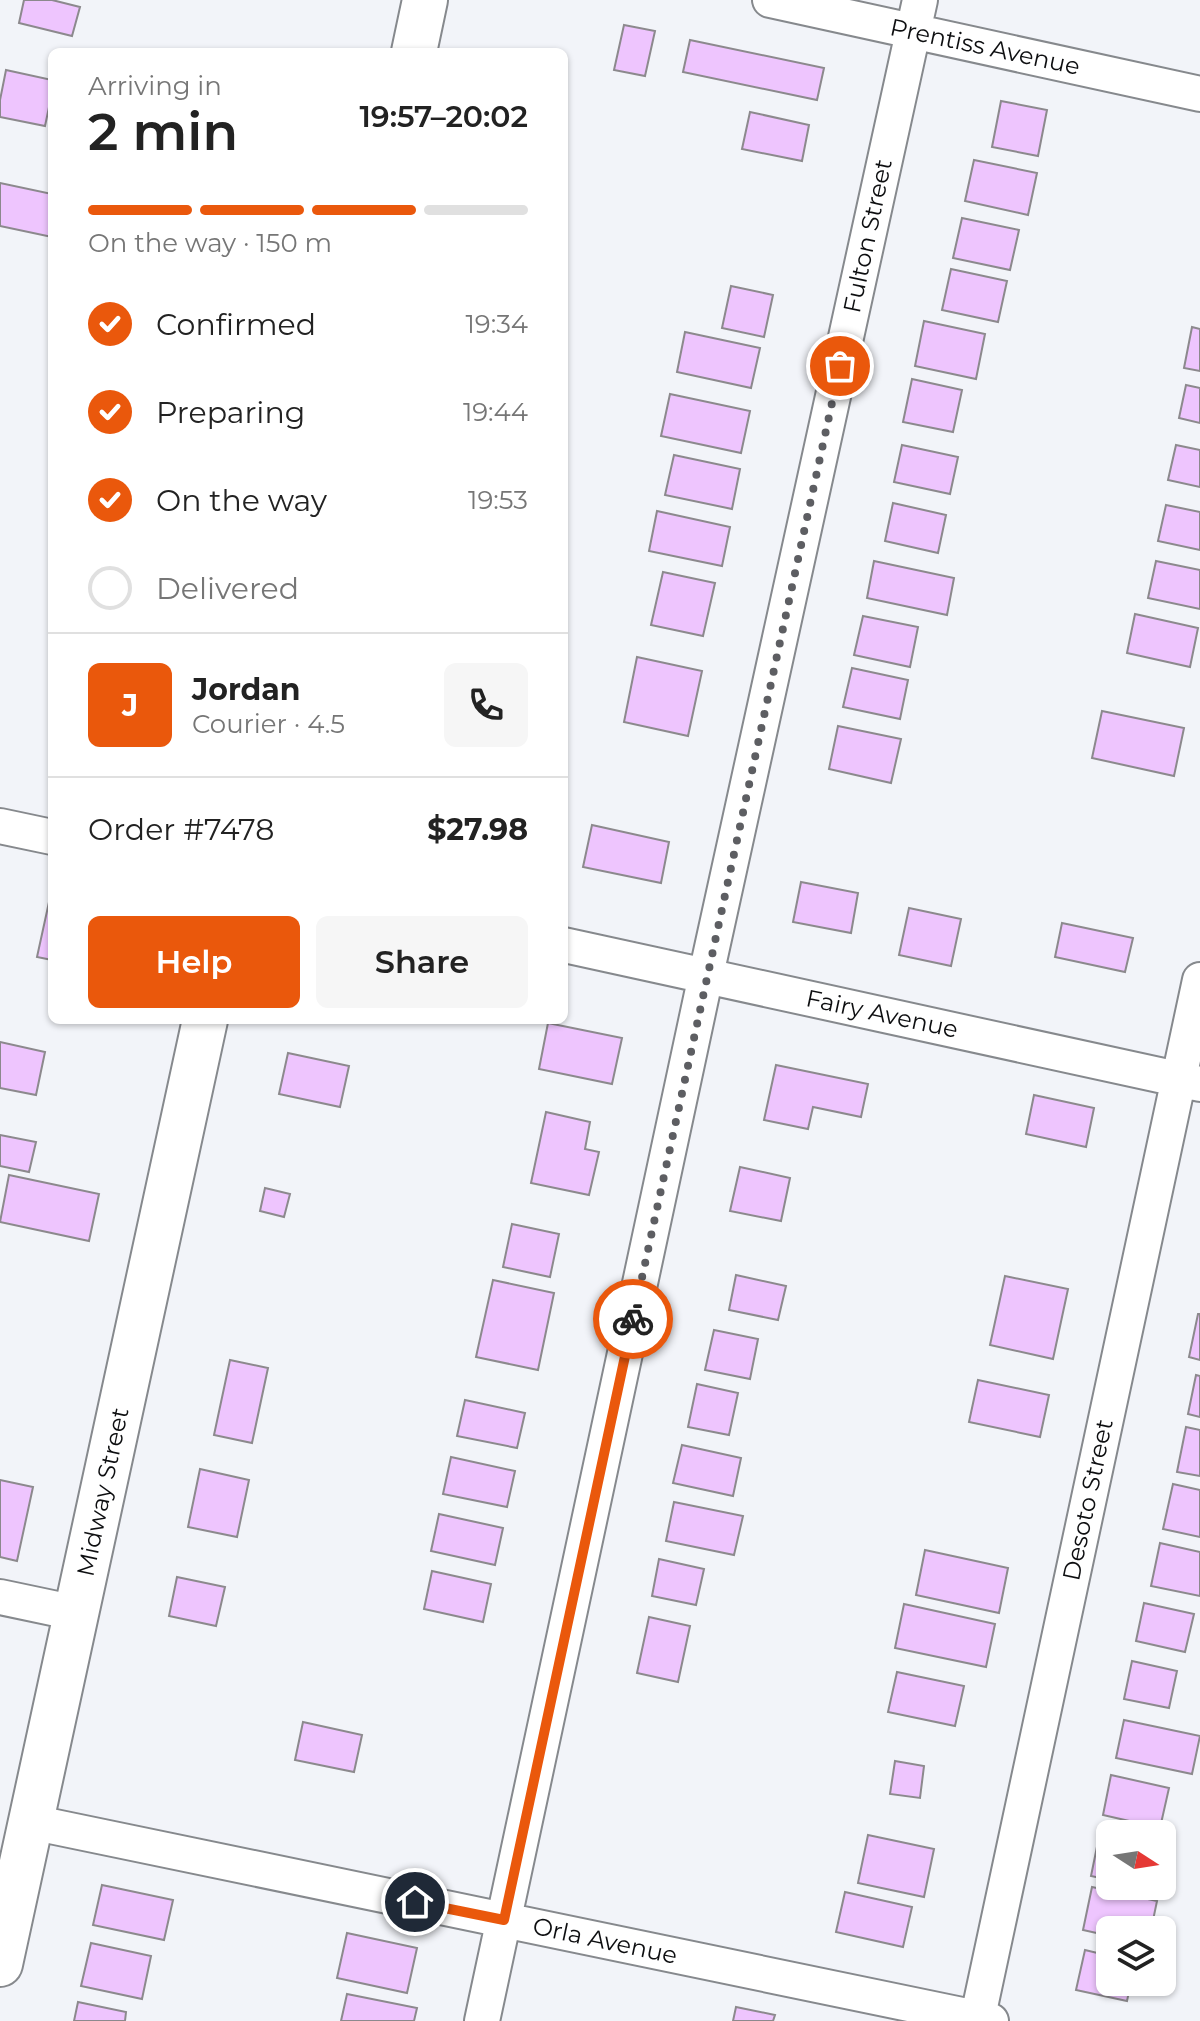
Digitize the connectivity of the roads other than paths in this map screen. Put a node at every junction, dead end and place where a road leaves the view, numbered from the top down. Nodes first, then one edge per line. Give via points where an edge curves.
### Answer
1 (425, 0) edge
2 (770, 0) edge
3 (916, 16) edge
4 (415, 48) edge
5 (1200, 94) edge
6 (0, 826) edge
7 (48, 836) edge
8 (568, 946) edge
9 (706, 975) junction
10 (1200, 980) edge
11 (204, 1024) edge
12 (1189, 1081) edge
13 (0, 1597) edge
14 (76, 1613) junction
15 (31, 1822) junction
16 (504, 1920) junction
17 (0, 1964) edge
18 (982, 2020) edge
19 (482, 2021) edge

1 - 4 street
2 - 3 street, Prentiss Avenue
3 - 5 street, Prentiss Avenue
3 - 9 street, Fulton Street
6 - 7 street
8 - 9 street, Fairy Avenue
9 - 12 street, Fairy Avenue
9 - 16 street, Fulton Street
10 - 12 street, Desoto Street
11 - 14 street, Midway Street
12 - 18 street, Desoto Street
13 - 14 street
14 - 15 street, Midway Street
15 - 16 street, Orla Avenue
15 - 17 street, Midway Street
16 - 18 street, Orla Avenue
16 - 19 street, Fulton Street

